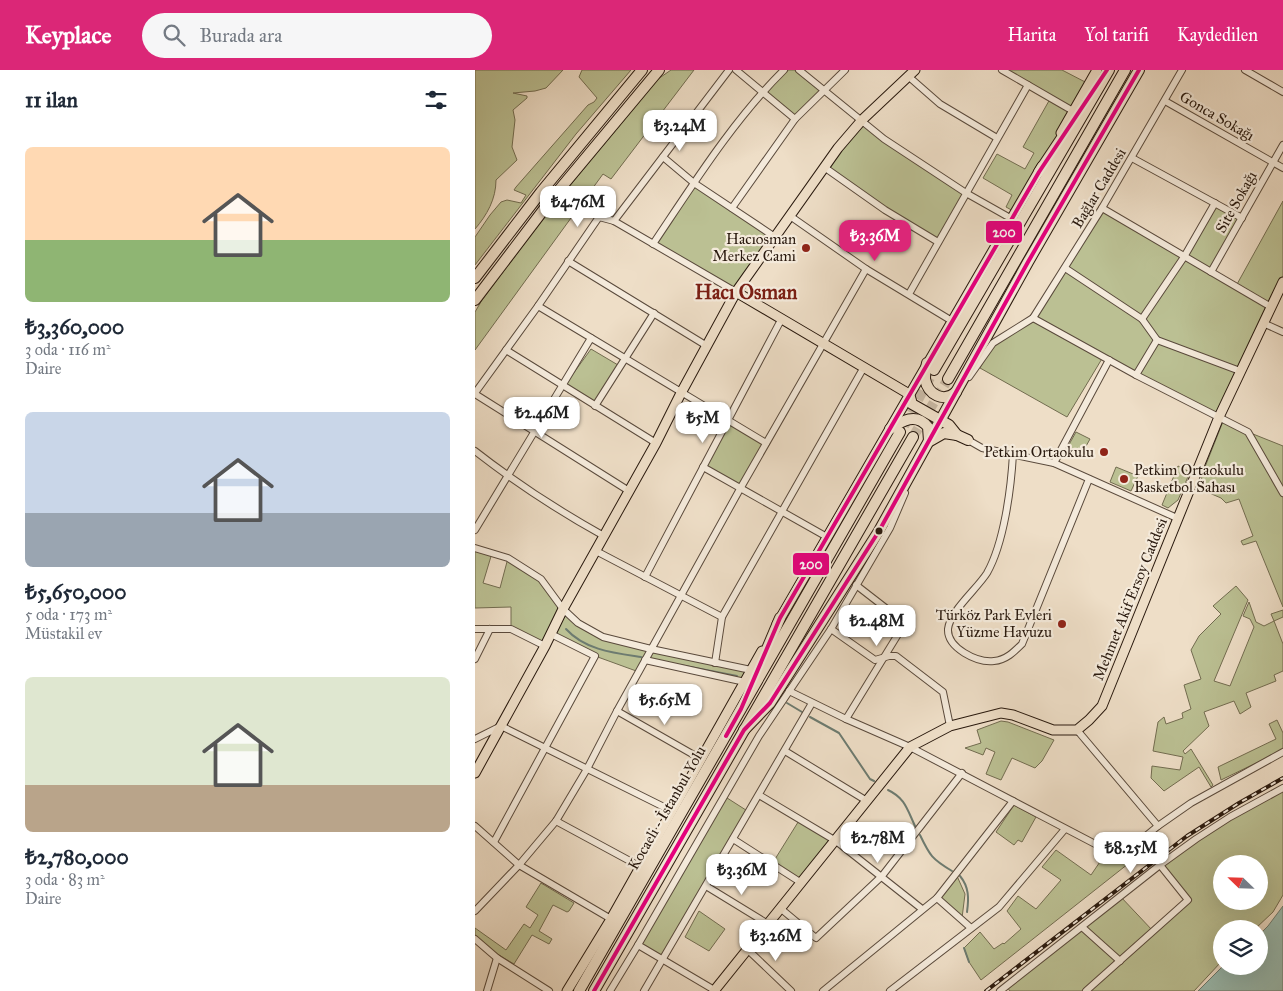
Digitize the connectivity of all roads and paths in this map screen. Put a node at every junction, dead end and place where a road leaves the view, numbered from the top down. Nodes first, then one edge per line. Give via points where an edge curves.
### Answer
1 (642, 70) edge
2 (659, 70) edge
3 (729, 70) edge
4 (736, 70) edge
5 (784, 70) edge
6 (799, 70) edge
7 (845, 70) edge
8 (1002, 70) edge
9 (1097, 70) edge
10 (1108, 70) edge
11 (1125, 70) edge
12 (1139, 70) edge
13 (1182, 70) edge
14 (1245, 70) edge
15 (912, 73) edge
16 (1257, 73) edge
17 (1027, 85) junction
18 (824, 91) junction
19 (763, 92) junction
20 (1283, 92) edge
21 (1165, 101) junction
22 (1073, 111) junction
23 (795, 119) junction
24 (862, 120) junction
25 (997, 138) junction
26 (1283, 145) edge
27 (663, 157) junction
28 (1132, 158) junction
29 (1273, 162) junction
30 (824, 167) junction
31 (1283, 168) edge
32 (1039, 172) junction
33 (694, 182) junction
34 (966, 193) junction
35 (1215, 203) junction
36 (732, 208) junction
37 (1102, 208) junction
38 (790, 216) junction
39 (1242, 218) junction
40 (1012, 219) junction
41 (614, 221) junction
42 (775, 237) junction
43 (938, 242) junction
44 (653, 244) junction
45 (1184, 256) junction
46 (568, 261) junction
47 (1065, 268) junction
48 (866, 269) junction
49 (1211, 272) junction
50 (475, 278) edge
51 (1283, 282) edge
52 (736, 292) junction
53 (909, 294) junction
54 (475, 300) edge
55 (538, 306) junction
56 (1271, 307) junction
57 (654, 313) junction
58 (1033, 318) junction
59 (1142, 319) junction
60 (781, 320) junction
61 (952, 321) junction
62 (1263, 323) junction
63 (1283, 332) edge
64 (591, 338) junction
65 (1157, 340) junction
66 (823, 344) junction
67 (707, 346) junction
68 (506, 350) junction
69 (624, 358) junction
70 (1109, 360) junction
71 (931, 366) junction
72 (864, 367) junction
73 (1240, 371) junction
74 (1136, 375) junction
75 (948, 379) tunnel mouth
76 (562, 386) junction
77 (959, 389) junction
78 (681, 393) junction
79 (475, 394) edge
80 (909, 394) junction
81 (595, 406) junction
82 (1219, 417) junction
83 (946, 418) junction
84 (728, 420) junction
85 (890, 429) junction
86 (534, 431) junction
87 (901, 432) tunnel mouth
88 (957, 435) junction
89 (913, 437) tunnel mouth
90 (968, 440) junction
91 (929, 442) junction
92 (656, 443) junction
93 (766, 443) junction
94 (475, 452) edge
95 (1013, 454) junction
96 (1055, 463) junction
97 (916, 464) junction
98 (703, 467) junction
99 (507, 476) junction
100 (1089, 479) junction
101 (740, 489) junction
102 (629, 490) junction
103 (1283, 493) edge
104 (782, 512) junction
105 (1177, 518) junction
106 (475, 530) edge
107 (604, 536) junction
108 (827, 537) junction
109 (475, 548) edge
110 (596, 551) junction
111 (645, 577) junction
112 (856, 585) junction
113 (680, 596) junction
114 (563, 609) junction
115 (722, 617) junction
116 (780, 618) junction
117 (475, 629) edge
118 (490, 629) junction
119 (831, 629) junction
120 (551, 634) junction
121 (545, 646) junction
122 (651, 649) junction
123 (883, 658) junction
124 (475, 659) edge
125 (645, 660) junction
126 (715, 662) junction
127 (751, 670) junction
128 (745, 682) junction
129 (789, 691) junction
130 (812, 703) junction
131 (741, 709) junction
132 (617, 711) junction
133 (846, 719) junction
134 (501, 726) junction
135 (950, 726) junction
136 (744, 730) junction
137 (1077, 730) junction
138 (475, 739) edge
139 (911, 747) junction
140 (546, 748) junction
141 (785, 751) junction
142 (1283, 752) edge
143 (701, 759) junction
144 (587, 769) junction
145 (475, 773) edge
146 (962, 773) junction
147 (1283, 788) edge
148 (759, 795) junction
149 (867, 801) junction
150 (1013, 801) junction
151 (672, 811) junction
152 (556, 821) junction
153 (475, 826) edge
154 (1158, 826) junction
155 (1065, 829) junction
156 (733, 839) junction
157 (836, 841) junction
158 (494, 842) junction
159 (519, 865) junction
160 (1160, 865) junction
161 (641, 867) junction
162 (882, 876) junction
163 (800, 882) junction
164 (706, 886) junction
165 (937, 898) junction
166 (780, 908) junction
167 (922, 910) junction
168 (475, 911) edge
169 (611, 919) junction
170 (768, 924) junction
171 (1082, 926) junction
172 (971, 928) junction
173 (475, 939) edge
174 (638, 945) junction
175 (747, 949) junction
176 (497, 958) junction
177 (663, 959) junction
178 (1120, 961) junction
179 (1008, 988) edge
180 (487, 991) edge
181 (549, 991) edge
182 (567, 991) edge
183 (579, 991) edge
184 (594, 991) edge
185 (610, 991) edge
186 (644, 991) edge
187 (715, 991) edge
188 (791, 991) edge
189 (823, 991) edge
190 (890, 991) edge
191 (1000, 991) edge
192 (1086, 991) edge

1 - 50 highway
2 - 54 highway via 554,196
3 - 27 street
4 - 19 street
5 - 19 street
6 - 18 street
7 - 18 street
8 - 17 street
9 - 22 main road
10 - 32 highway
10 - 71 highway
11 - 75 highway
12 - 77 highway
13 - 21 street, Bağlar Caddesi
14 - 16 street
15 - 24 main road
15 - 25 street via 940,104
16 - 20 street
17 - 22 street
17 - 25 street
18 - 23 street
18 - 24 street
19 - 23 street
19 - 33 street
21 - 28 street, Bağlar Caddesi
21 - 29 street, Gonca Sokağı
22 - 32 main road
23 - 36 street
24 - 30 main road
24 - 34 street via 884,139
25 - 34 street
26 - 29 street, Site Sokağı
27 - 33 street
27 - 41 street
28 - 35 street
28 - 37 street, Bağlar Caddesi
29 - 31 street, Gonca Sokağı
29 - 39 street, Site Sokağı
30 - 38 main road
30 - 43 street
32 - 40 main road
33 - 36 street
33 - 44 street
34 - 40 street
34 - 43 street
35 - 39 street
35 - 45 street
36 - 42 street
37 - 45 street
37 - 47 street, Bağlar Caddesi
38 - 42 main road
38 - 48 street
39 - 49 street, Site Sokağı
40 - 61 main road
41 - 44 street
41 - 46 street via 599,217
42 - 52 main road
43 - 53 street
44 - 52 street
45 - 49 street
45 - 59 street
46 - 55 street
46 - 57 street
47 - 58 street, Bağlar Caddesi
47 - 59 street
48 - 53 street
48 - 66 street
49 - 56 street
51 - 56 main road, Mehmet Akif Ersoy Caddesi
52 - 60 main road
52 - 67 main road
53 - 61 street
55 - 64 street
55 - 68 street
56 - 62 main road, Mehmet Akif Ersoy Caddesi
57 - 67 street
57 - 69 street
58 - 70 street
58 - 77 street via 993,343
59 - 65 street
60 - 66 main road
60 - 84 street
61 - 71 main road
62 - 63 street
62 - 73 main road, Mehmet Akif Ersoy Caddesi
64 - 69 street
64 - 76 street
65 - 73 street
65 - 74 street
66 - 72 main road
66 - 93 street
67 - 78 main road
68 - 76 street
68 - 79 street
69 - 78 street
69 - 81 street
70 - 74 street
70 - 96 street
71 - 77 highway via 925,380 930,391 946,397
71 - 80 main road
72 - 80 main road
72 - 104 street
73 - 82 main road, Mehmet Akif Ersoy Caddesi
74 - 82 street
76 - 81 street
76 - 86 street
77 - 83 highway
78 - 84 street
78 - 92 main road
79 - 86 street
80 - 83 highway via 912,404
80 - 85 main road
81 - 92 street
82 - 103 street via 1248,432
82 - 105 main road, Mehmet Akif Ersoy Caddesi
83 - 88 highway
83 - 90 highway
83 - 91 highway
84 - 93 street
84 - 98 street
85 - 91 highway via 914,418 928,427
85 - 108 main road
86 - 99 street
86 - 102 street
87 - 131 highway, Kocaeli - İstanbul Yolu
88 - 90 highway
88 - 91 highway via 945,433
89 - 136 highway
90 - 95 street via 982,448
91 - 97 highway
92 - 102 main road
93 - 101 street
94 - 99 street
95 - 96 street
95 - 100 street via 1005,518 992,561 949,623 951,640 973,657 994,661 1013,653 1022,644
96 - 100 street
97 - 112 street via 890,528
97 - 136 highway via 879,531 792,671 770,703
98 - 101 street
98 - 111 street
99 - 106 street
99 - 107 street via 570,518
100 - 105 street
101 - 104 street
101 - 113 street
102 - 107 main road
104 - 108 street
104 - 115 street
105 - 137 main road, Mehmet Akif Ersoy Caddesi via 1102,706
107 - 110 main road
108 - 116 main road
109 - 114 street via 509,558 541,579
110 - 111 street
110 - 114 main road
111 - 113 street
112 - 119 street
112 - 123 street via 905,623
113 - 115 street
113 - 122 street
114 - 120 main road
114 - 122 street via 578,623 603,637
115 - 126 street
116 - 127 main road
116 - 131 highway
117 - 118 street
118 - 121 street via 511,629
118 - 124 street
119 - 123 street via 875,660
119 - 129 street
120 - 121 main road
120 - 140 street via 595,656
121 - 134 main road
122 - 125 street
122 - 126 street
123 - 133 street
123 - 135 street via 897,656 943,692
125 - 128 street
125 - 132 street
126 - 127 street
127 - 128 main road
128 - 143 main road
129 - 130 street
129 - 174 street via 759,736
130 - 133 street
130 - 141 street
131 - 183 highway, Kocaeli - İstanbul Yolu
132 - 143 street
132 - 144 street
133 - 139 street
134 - 138 street
134 - 140 street
134 - 145 main road
135 - 137 main road via 1001,713 1053,730
135 - 139 main road
136 - 184 highway
137 - 154 street
139 - 146 street
139 - 149 main road
140 - 144 street
140 - 158 street
141 - 148 street
141 - 149 street
142 - 154 street via 1191,803
143 - 151 main road
144 - 151 street
144 - 152 street
146 - 150 street
146 - 162 street
147 - 160 street via 1230,817
148 - 156 street
148 - 157 street
149 - 157 main road
150 - 155 street
150 - 165 street
151 - 161 main road
152 - 159 street
152 - 161 street
153 - 158 street
154 - 155 street via 1120,857
155 - 172 street via 999,907
156 - 163 street
156 - 164 street
157 - 162 street
157 - 163 main road
158 - 159 street
159 - 168 street
159 - 169 street
160 - 171 street
160 - 178 street via 1188,900
161 - 169 main road
162 - 166 street via 816,938
162 - 167 street
163 - 166 main road
164 - 170 street
164 - 177 street
165 - 167 street
165 - 172 street
166 - 170 main road
167 - 189 street
169 - 182 main road
170 - 175 main road
171 - 178 street
171 - 179 street
172 - 190 street
173 - 176 street
174 - 177 street
174 - 185 street
175 - 187 main road
175 - 188 street
176 - 180 street
176 - 181 street
177 - 186 street
177 - 187 street
178 - 192 street
179 - 191 street

